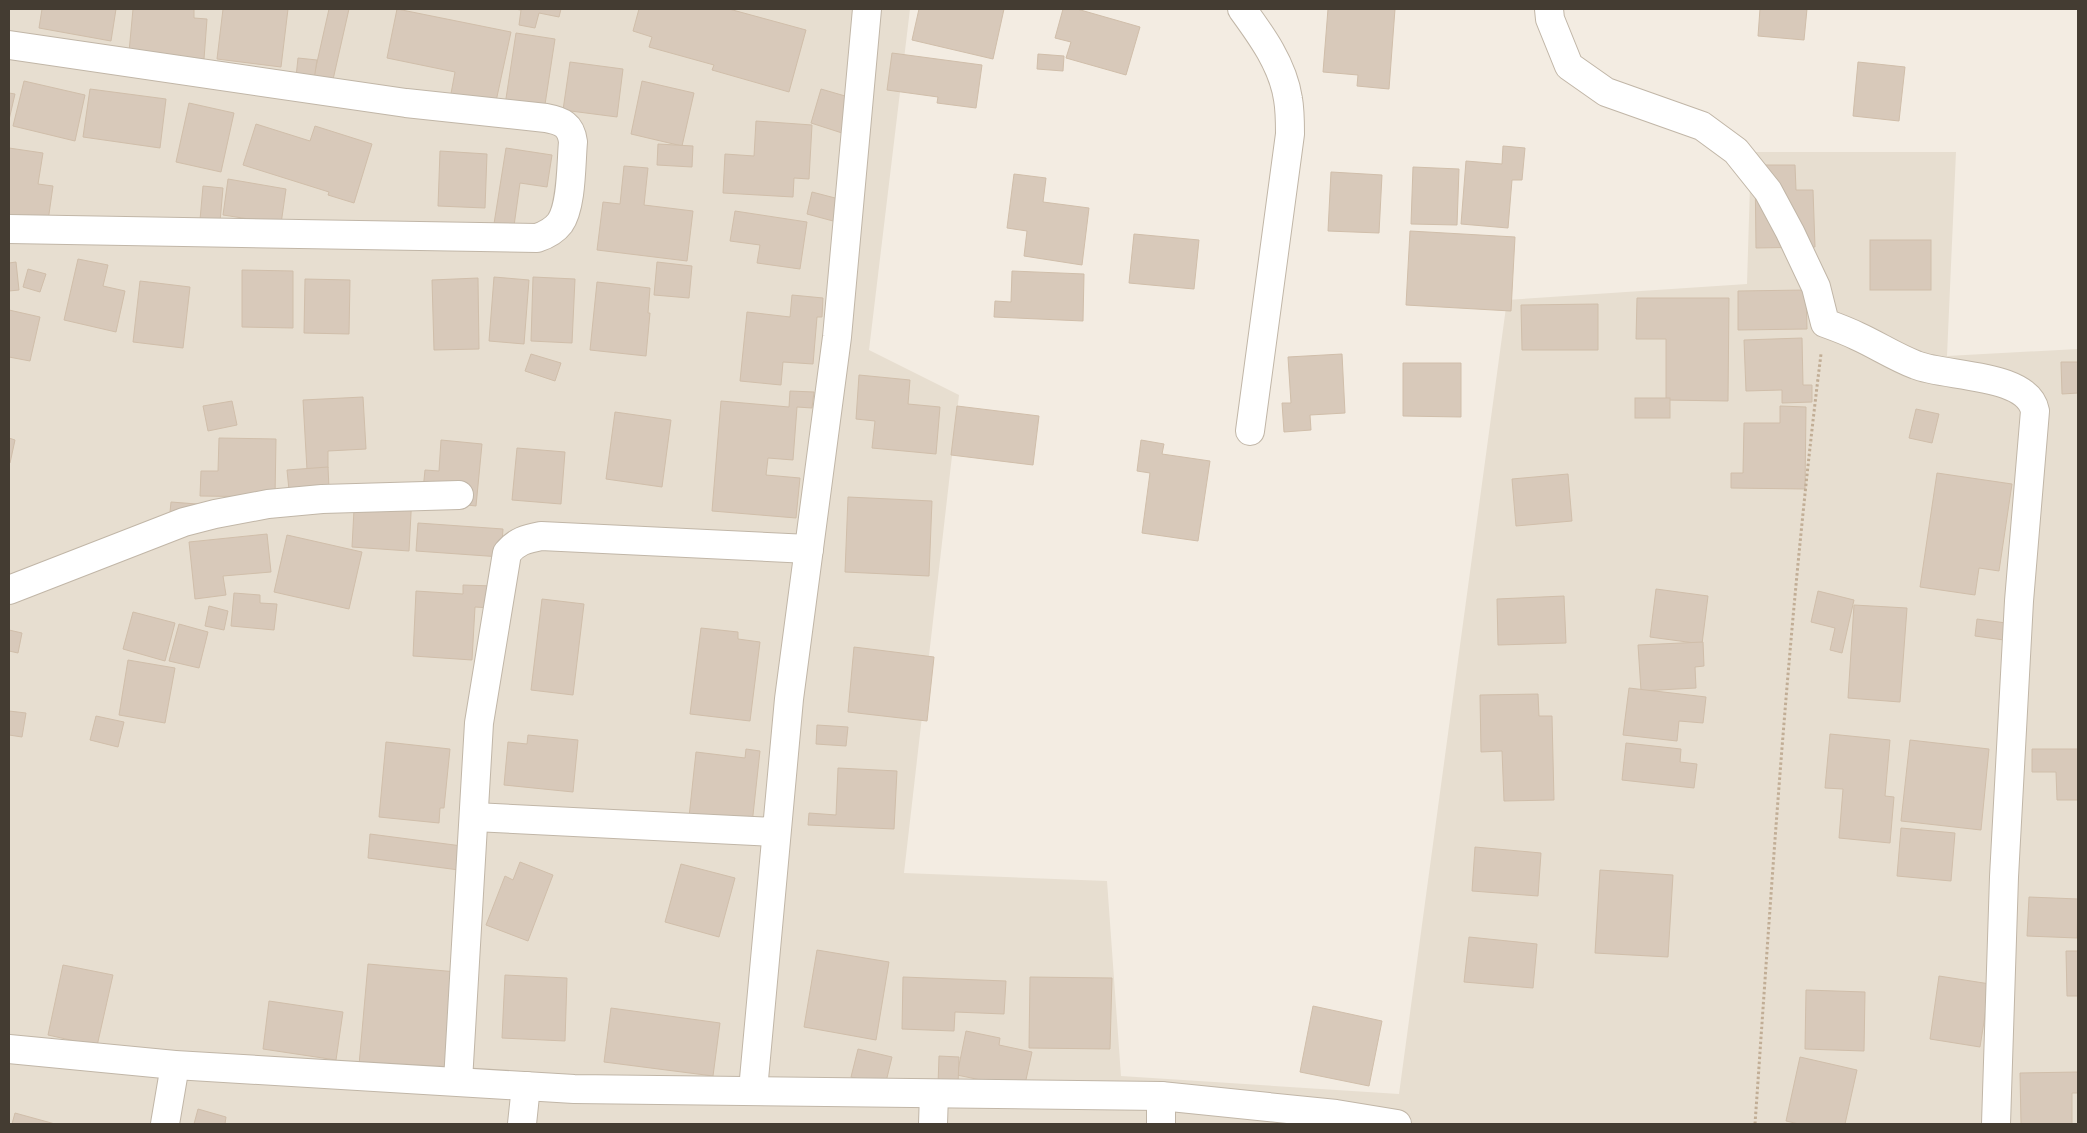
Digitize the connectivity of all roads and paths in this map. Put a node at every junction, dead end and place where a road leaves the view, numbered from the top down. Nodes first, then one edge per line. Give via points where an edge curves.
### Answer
1 (867, 9) edge
2 (1242, 9) edge
3 (1550, 9) edge
4 (9, 45) edge
5 (9, 229) edge
6 (1825, 324) junction
7 (1250, 431) dead end
8 (459, 496) dead end
9 (809, 549) junction
10 (9, 590) edge
11 (474, 816) junction
12 (776, 832) junction
13 (9, 1049) edge
14 (175, 1065) junction
15 (458, 1081) junction
16 (526, 1086) junction
17 (753, 1090) junction
18 (934, 1094) junction
19 (1161, 1096) junction
20 (165, 1124) edge
21 (522, 1124) edge
22 (933, 1124) edge
23 (1161, 1124) edge
24 (1397, 1124) edge
25 (1755, 1124) edge
26 (1996, 1124) edge

1 - 9 street via 837,337
2 - 7 street via 1262,36 1278,68 1288,98 1290,134
3 - 6 street via 1550,20 1569,66 1606,92 1702,126 1736,151 1768,191 1790,232 1816,287
4 - 5 street via 406,103 559,120 572,132 573,142 566,210 560,223 549,234 537,238
6 - 25 path via 1794,604
6 - 26 street via 1856,335 1917,366 2003,384 2030,398 2034,405 2005,857
8 - 10 street via 322,499 268,504 215,514 184,522
9 - 11 street via 541,536 514,544 507,553 502,570 479,723
9 - 12 street
11 - 12 street
11 - 15 street
12 - 17 street
13 - 14 street
14 - 15 street
14 - 20 street
15 - 16 street
16 - 17 street
16 - 21 street
17 - 18 street
18 - 19 street
18 - 22 street
19 - 23 street
19 - 24 street via 1336,1114

